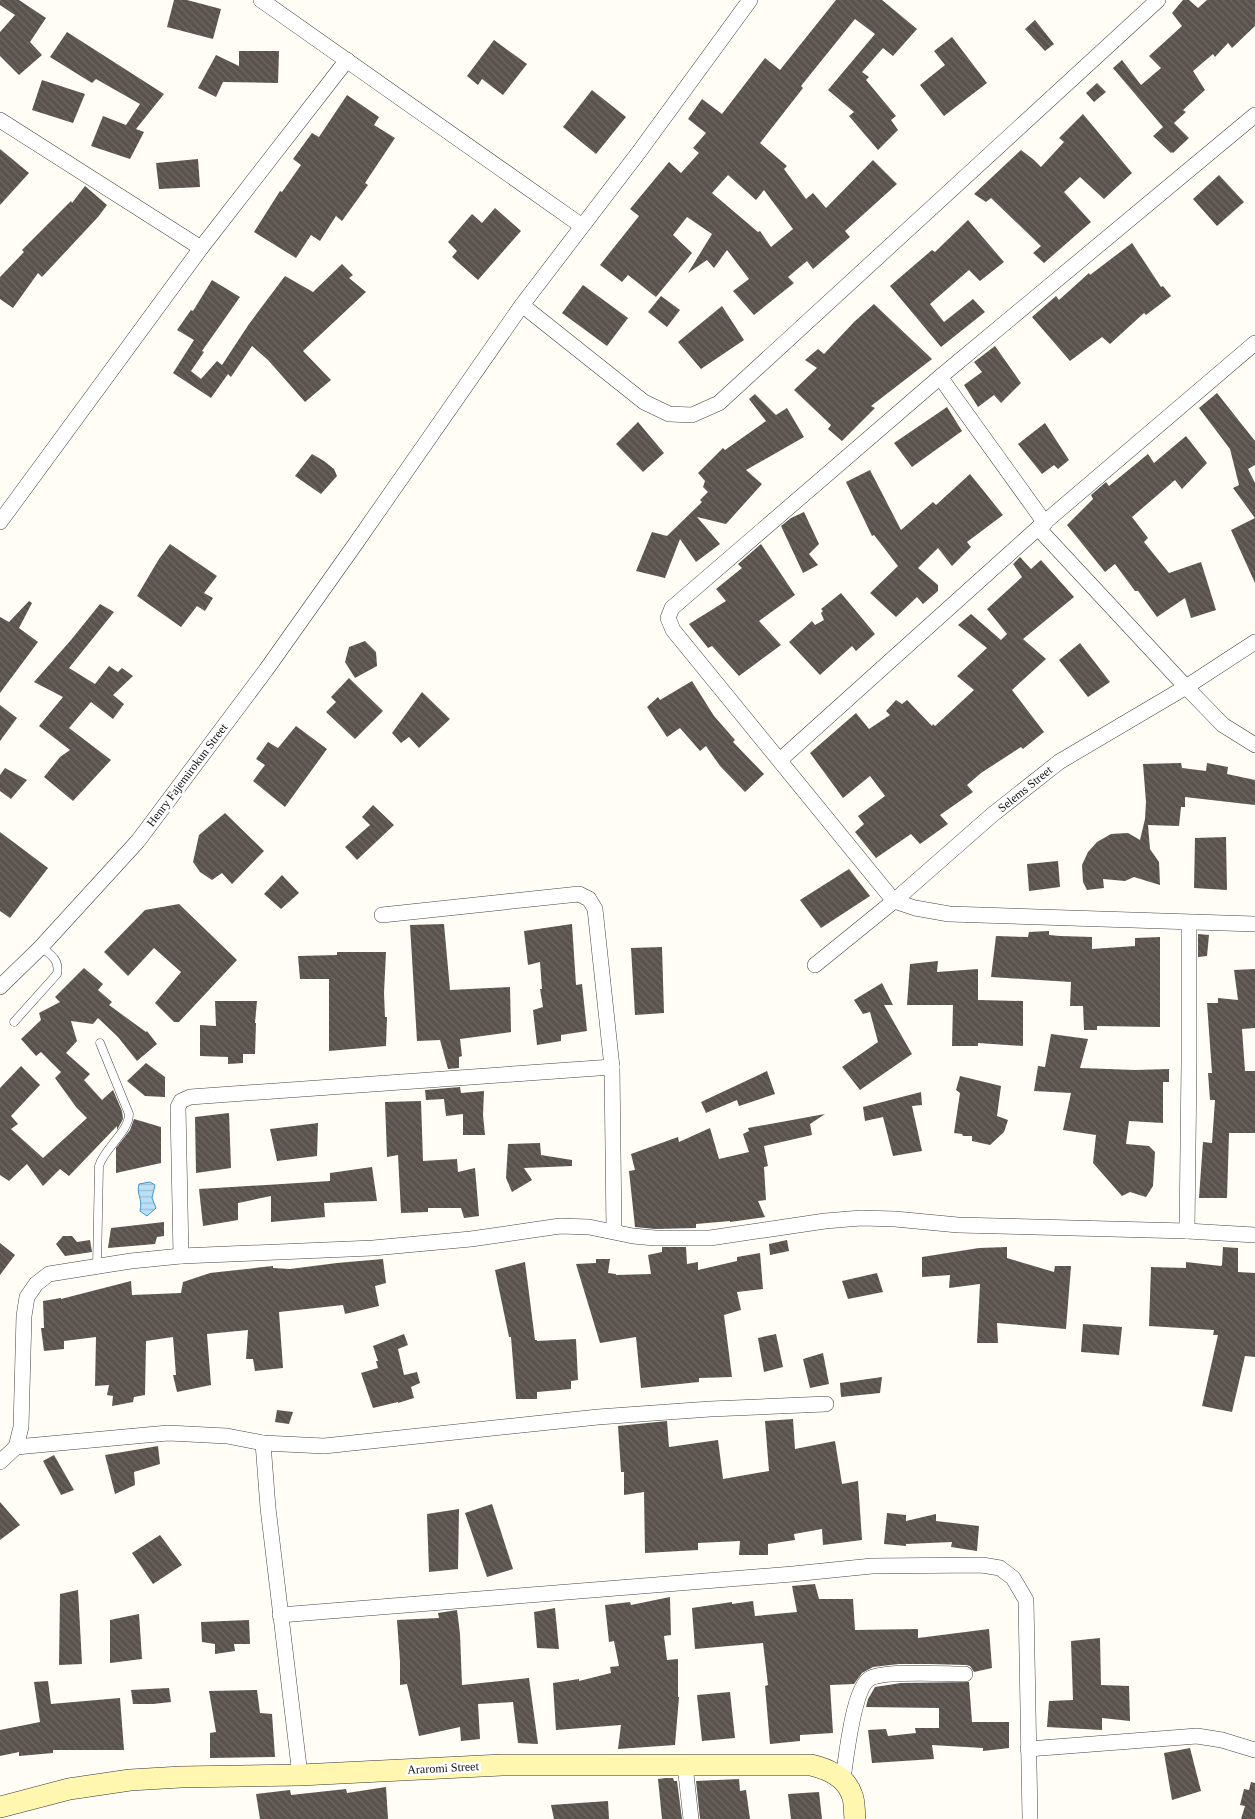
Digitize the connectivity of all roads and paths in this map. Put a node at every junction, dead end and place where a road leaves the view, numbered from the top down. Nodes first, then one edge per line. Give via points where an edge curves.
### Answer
1 (261, 0) edge
2 (750, 0) edge
3 (1158, 0) edge
4 (346, 60) junction
5 (1255, 115) edge
6 (0, 120) edge
7 (582, 226) junction
8 (201, 248) junction
9 (522, 305) junction
10 (1255, 343) edge
11 (940, 377) junction
12 (0, 522) edge
13 (1042, 525) junction
14 (1255, 642) edge
15 (1186, 687) junction
16 (1255, 745) edge
17 (780, 760) junction
18 (894, 901) junction
19 (382, 915) dead end
20 (1189, 923) junction
21 (1255, 924) edge
22 (41, 947) junction
23 (814, 965) dead end
24 (0, 987) edge
25 (14, 1022) dead end
26 (100, 1043) dead end
27 (612, 1067) junction
28 (614, 1231) junction
29 (1186, 1231) junction
30 (1255, 1235) edge
31 (181, 1256) junction
32 (98, 1266) junction
33 (826, 1404) dead end
34 (263, 1443) junction
35 (16, 1447) junction
36 (0, 1462) edge
37 (280, 1614) junction
38 (965, 1674) dead end
39 (1028, 1749) junction
40 (1255, 1750) edge
41 (685, 1765) junction
42 (300, 1775) junction
43 (843, 1779) junction
44 (0, 1807) edge
45 (691, 1819) edge
46 (855, 1819) edge
47 (1030, 1819) edge

1 - 4 street
2 - 7 street, Henry Fajemirokun Street
3 - 9 street via 719,402 692,415 669,414 644,402
4 - 7 street
4 - 8 street
5 - 11 street
6 - 8 street
7 - 9 street, Henry Fajemirokun Street
8 - 12 street
9 - 22 street, Henry Fajemirokun Street via 260,678 138,841
10 - 13 street
11 - 13 street
11 - 17 street via 672,608 668,618 673,630
13 - 15 street
13 - 17 street
14 - 15 street, Selems Street
15 - 16 street via 1223,725
15 - 18 street, Selems Street via 1059,762 992,815
17 - 18 street
18 - 20 street via 950,914
18 - 23 street, Selems Street
19 - 27 street via 580,894 589,899 595,909
20 - 21 street
20 - 29 street
22 - 24 street, Henry Fajemirokun Street
22 - 25 lane via 57,962 57,974
26 - 32 lane via 129,1121 107,1150 100,1166
27 - 28 street
27 - 31 street via 190,1097 181,1101 178,1107
28 - 29 street via 655,1238 710,1238 861,1218 958,1226
28 - 31 street via 560,1226 471,1239 373,1248
29 - 30 street
31 - 32 street
32 - 35 street via 49,1274 27,1297 21,1427
33 - 34 street via 598,1417 324,1446
34 - 35 street via 228,1436 168,1433
34 - 37 street
35 - 36 street
37 - 39 street via 872,1566 982,1565 1000,1568 1014,1578 1026,1600
37 - 42 street
38 - 43 street via 884,1674 869,1679 854,1713
39 - 40 street via 1197,1736
39 - 47 street
41 - 42 street, Araromi Street via 502,1765
41 - 43 street, Araromi Street via 811,1765
41 - 45 street
42 - 44 street, Araromi Street via 130,1780 69,1789
43 - 46 street via 852,1794

